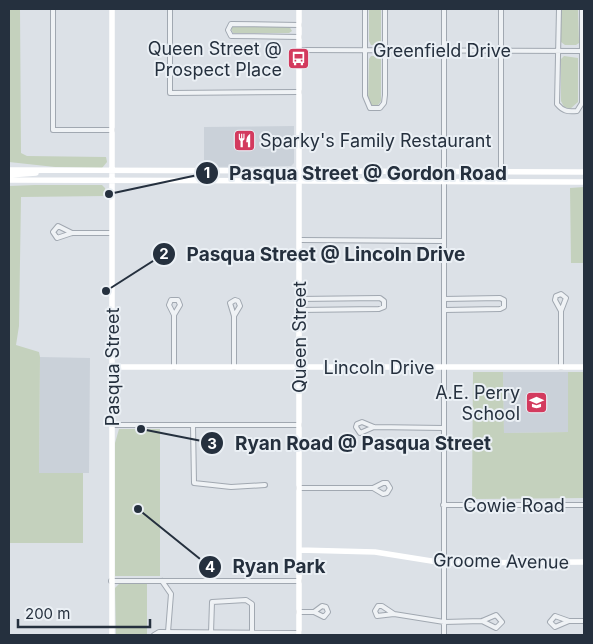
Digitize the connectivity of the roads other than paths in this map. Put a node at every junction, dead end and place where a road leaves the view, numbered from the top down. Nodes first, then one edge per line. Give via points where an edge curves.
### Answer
1 (53, 9) edge
2 (112, 9) edge
3 (170, 9) edge
4 (300, 9) edge
5 (365, 9) edge
6 (385, 9) edge
7 (444, 9) edge
8 (502, 9) edge
9 (559, 9) edge
10 (582, 9) edge
11 (300, 25) junction
12 (300, 37) junction
13 (300, 50) junction
14 (366, 50) junction
15 (385, 50) junction
16 (444, 50) junction
17 (501, 50) junction
18 (558, 51) junction
19 (583, 51) edge
20 (299, 92) junction
21 (112, 130) junction
22 (9, 170) edge
23 (55, 170) junction
24 (111, 170) junction
25 (299, 171) junction
26 (443, 171) junction
27 (501, 172) junction
28 (584, 172) edge
29 (9, 175) edge
30 (9, 180) edge
31 (111, 180) junction
32 (299, 181) junction
33 (443, 181) junction
34 (501, 181) junction
35 (584, 182) edge
36 (72, 233) junction
37 (112, 233) junction
38 (300, 240) junction
39 (443, 241) junction
40 (299, 299) junction
41 (444, 299) junction
42 (299, 310) junction
43 (444, 310) junction
44 (561, 311) dead end
45 (174, 315) dead end
46 (234, 316) dead end
47 (113, 367) junction
48 (174, 367) junction
49 (234, 367) junction
50 (298, 367) junction
51 (443, 367) junction
52 (561, 367) junction
53 (584, 368) edge
54 (113, 425) junction
55 (193, 425) junction
56 (299, 425) junction
57 (374, 427) dead end
58 (443, 428) junction
59 (265, 485) dead end
60 (299, 488) junction
61 (373, 488) dead end
62 (444, 505) junction
63 (584, 505) edge
64 (299, 550) junction
65 (584, 562) edge
66 (444, 563) junction
67 (111, 581) junction
68 (162, 581) junction
69 (299, 581) junction
70 (299, 612) junction
71 (314, 612) dead end
72 (394, 614) junction
73 (482, 621) junction
74 (444, 622) junction
75 (569, 622) junction
76 (584, 622) edge
77 (168, 632) junction
78 (211, 632) junction
79 (252, 633) junction
80 (299, 634) edge
81 (112, 635) edge
82 (154, 635) edge
83 (444, 635) edge

1 - 21 street via 54,130
2 - 21 street, Pasqua Street
3 - 20 street via 170,93
4 - 11 street, Queen Street
5 - 14 street
6 - 15 street
7 - 16 street
8 - 17 street
9 - 18 street
10 - 19 street
11 - 12 street, Queen Street
11 - 12 street via 231,24 228,30 231,36
12 - 13 street, Queen Street
13 - 14 street, Greenfield Drive
13 - 20 street, Queen Street
14 - 15 street, Greenfield Drive
14 - 15 street via 366,104 370,108 380,108 384,103
15 - 16 street, Greenfield Drive
16 - 17 street, Greenfield Drive
16 - 26 street
17 - 18 street, Greenfield Drive
17 - 27 street
18 - 19 street, Greenfield Drive
18 - 19 street via 558,104 570,112 576,111 582,103
20 - 25 street, Queen Street
21 - 24 street, Pasqua Street
22 - 23 street
23 - 24 street
23 - 29 street
24 - 25 street
24 - 31 street, Pasqua Street
25 - 26 street
25 - 32 street, Queen Street
26 - 27 street
26 - 33 street
27 - 28 street
27 - 34 street
30 - 31 street
31 - 32 street
31 - 37 street, Pasqua Street
32 - 33 street
32 - 38 street, Queen Street
33 - 34 street
33 - 39 street
34 - 35 street
36 - 36 street via 58,226 53,232 57,238
36 - 37 street
37 - 47 street, Pasqua Street
38 - 39 street
38 - 40 street, Queen Street
39 - 41 street
40 - 42 street, Queen Street
40 - 42 street via 380,298 384,307
41 - 43 street
41 - 43 street via 500,298 505,303 500,309
42 - 50 street, Queen Street
43 - 51 street
44 - 52 street
45 - 48 street
46 - 49 street
47 - 48 street, Lincoln Drive
47 - 54 street, Pasqua Street
48 - 49 street, Lincoln Drive
49 - 50 street, Lincoln Drive
50 - 51 street, Lincoln Drive
50 - 56 street, Queen Street
51 - 52 street, Lincoln Drive
51 - 58 street
52 - 53 street, Lincoln Drive
54 - 55 street
54 - 67 street, Pasqua Street
55 - 56 street
55 - 59 street via 194,483 231,487
56 - 60 street, Queen Street
57 - 58 street
58 - 62 street
60 - 61 street
60 - 64 street, Queen Street
62 - 63 street, Cowie Road
62 - 66 street
64 - 66 street, Groome Avenue via 375,552
64 - 69 street, Queen Street
65 - 66 street, Groome Avenue
66 - 74 street
67 - 68 street
67 - 81 street, Pasqua Street
68 - 69 street
68 - 77 street via 171,594
69 - 70 street, Queen Street
70 - 71 street
70 - 80 street, Queen Street
72 - 72 street via 382,606 375,611 378,617
72 - 74 street
73 - 73 street via 496,628 502,622 496,616
73 - 74 street
74 - 83 street
75 - 75 street via 554,616 550,622 555,628
75 - 76 street
77 - 78 street
77 - 82 street
78 - 79 street
78 - 79 street via 212,602 237,600 252,604
79 - 80 street

